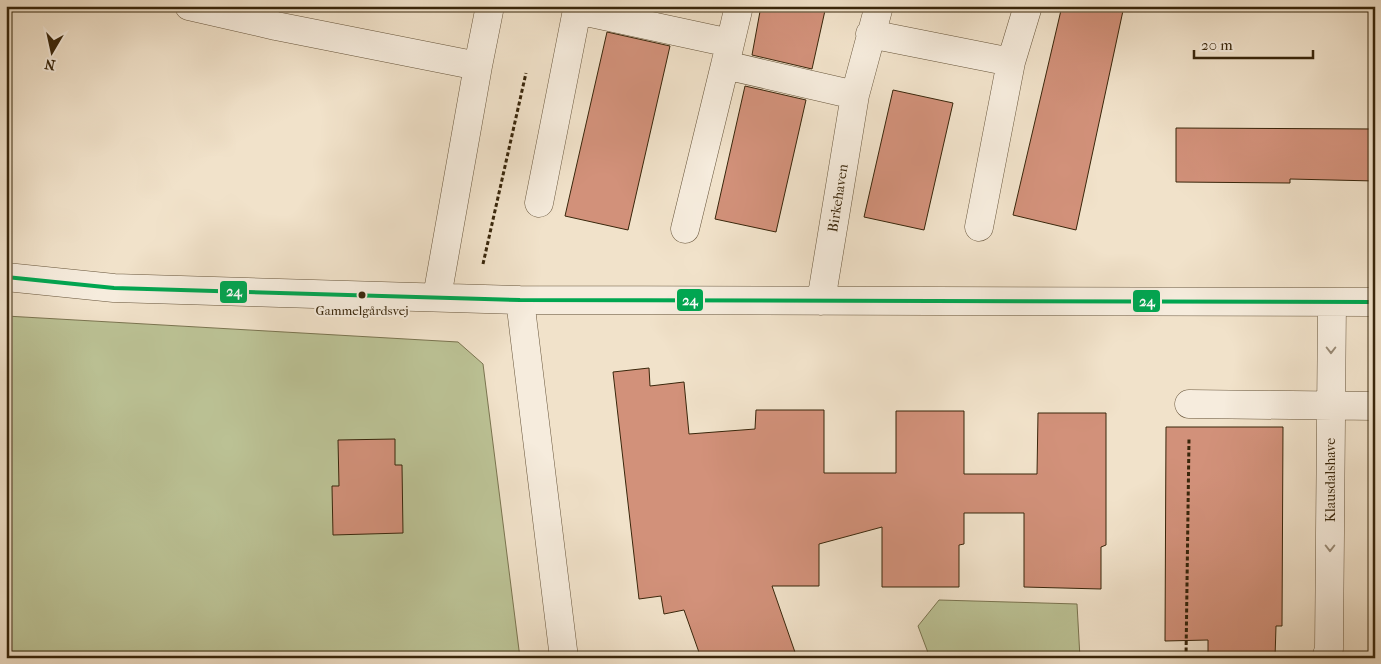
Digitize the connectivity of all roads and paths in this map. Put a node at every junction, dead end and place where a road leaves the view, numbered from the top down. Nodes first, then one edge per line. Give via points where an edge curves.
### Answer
1 (189, 6) edge
2 (490, 6) edge
3 (739, 6) edge
4 (879, 6) edge
5 (1028, 6) edge
6 (578, 8) edge
7 (870, 34) junction
8 (727, 54) junction
9 (1011, 62) junction
10 (528, 65) dead end
11 (478, 66) junction
12 (855, 95) junction
13 (539, 203) dead end
14 (979, 227) dead end
15 (685, 229) dead end
16 (6, 277) edge
17 (437, 297) junction
18 (476, 299) junction
19 (520, 300) junction
20 (821, 300) junction
21 (1332, 302) junction
22 (1375, 302) edge
23 (1189, 404) joint
24 (1331, 406) junction
25 (1375, 406) edge
26 (564, 658) edge
27 (1186, 658) edge
28 (1326, 658) edge

1 - 11 street
2 - 11 street
3 - 8 street
4 - 7 street, Birkehaven
5 - 9 street
6 - 8 street
6 - 13 street
7 - 9 street
7 - 12 street, Birkehaven
8 - 12 street
8 - 15 street
9 - 14 street
10 - 18 path
11 - 17 street
12 - 20 street, Birkehaven
16 - 17 street via 114,288
17 - 18 street
18 - 19 street
19 - 20 street
19 - 26 street
20 - 21 street
21 - 22 street
21 -> 24 street, Klausdalshave
23 - 24 street
23 - 27 path
24 - 25 street
24 -> 28 street, Klausdalshave via 1329,649

